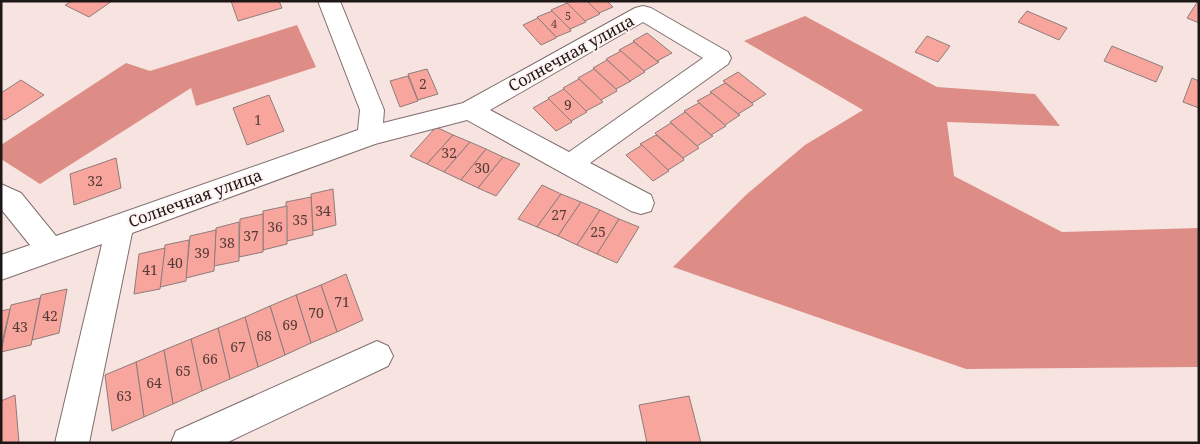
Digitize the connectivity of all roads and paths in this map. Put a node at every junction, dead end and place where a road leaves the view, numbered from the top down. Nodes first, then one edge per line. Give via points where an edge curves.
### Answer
1 (329, 2) edge
2 (470, 110) junction
3 (370, 136) junction
4 (570, 164) junction
5 (1, 194) edge
6 (642, 203) dead end
7 (120, 224) junction
8 (50, 250) junction
9 (1, 268) edge
10 (377, 356) dead end
11 (72, 443) edge
12 (188, 443) edge

1 - 3 street via 372,110
2 - 3 street, Солнечная улица
2 - 4 street
2 - 4 street, Солнечная улица via 643,13 720,58
3 - 7 street, Солнечная улица
4 - 6 street
5 - 8 street via 11,201
7 - 8 street, Солнечная улица
7 - 11 street, Солнечная улица
8 - 9 street, Солнечная улица
10 - 12 street

